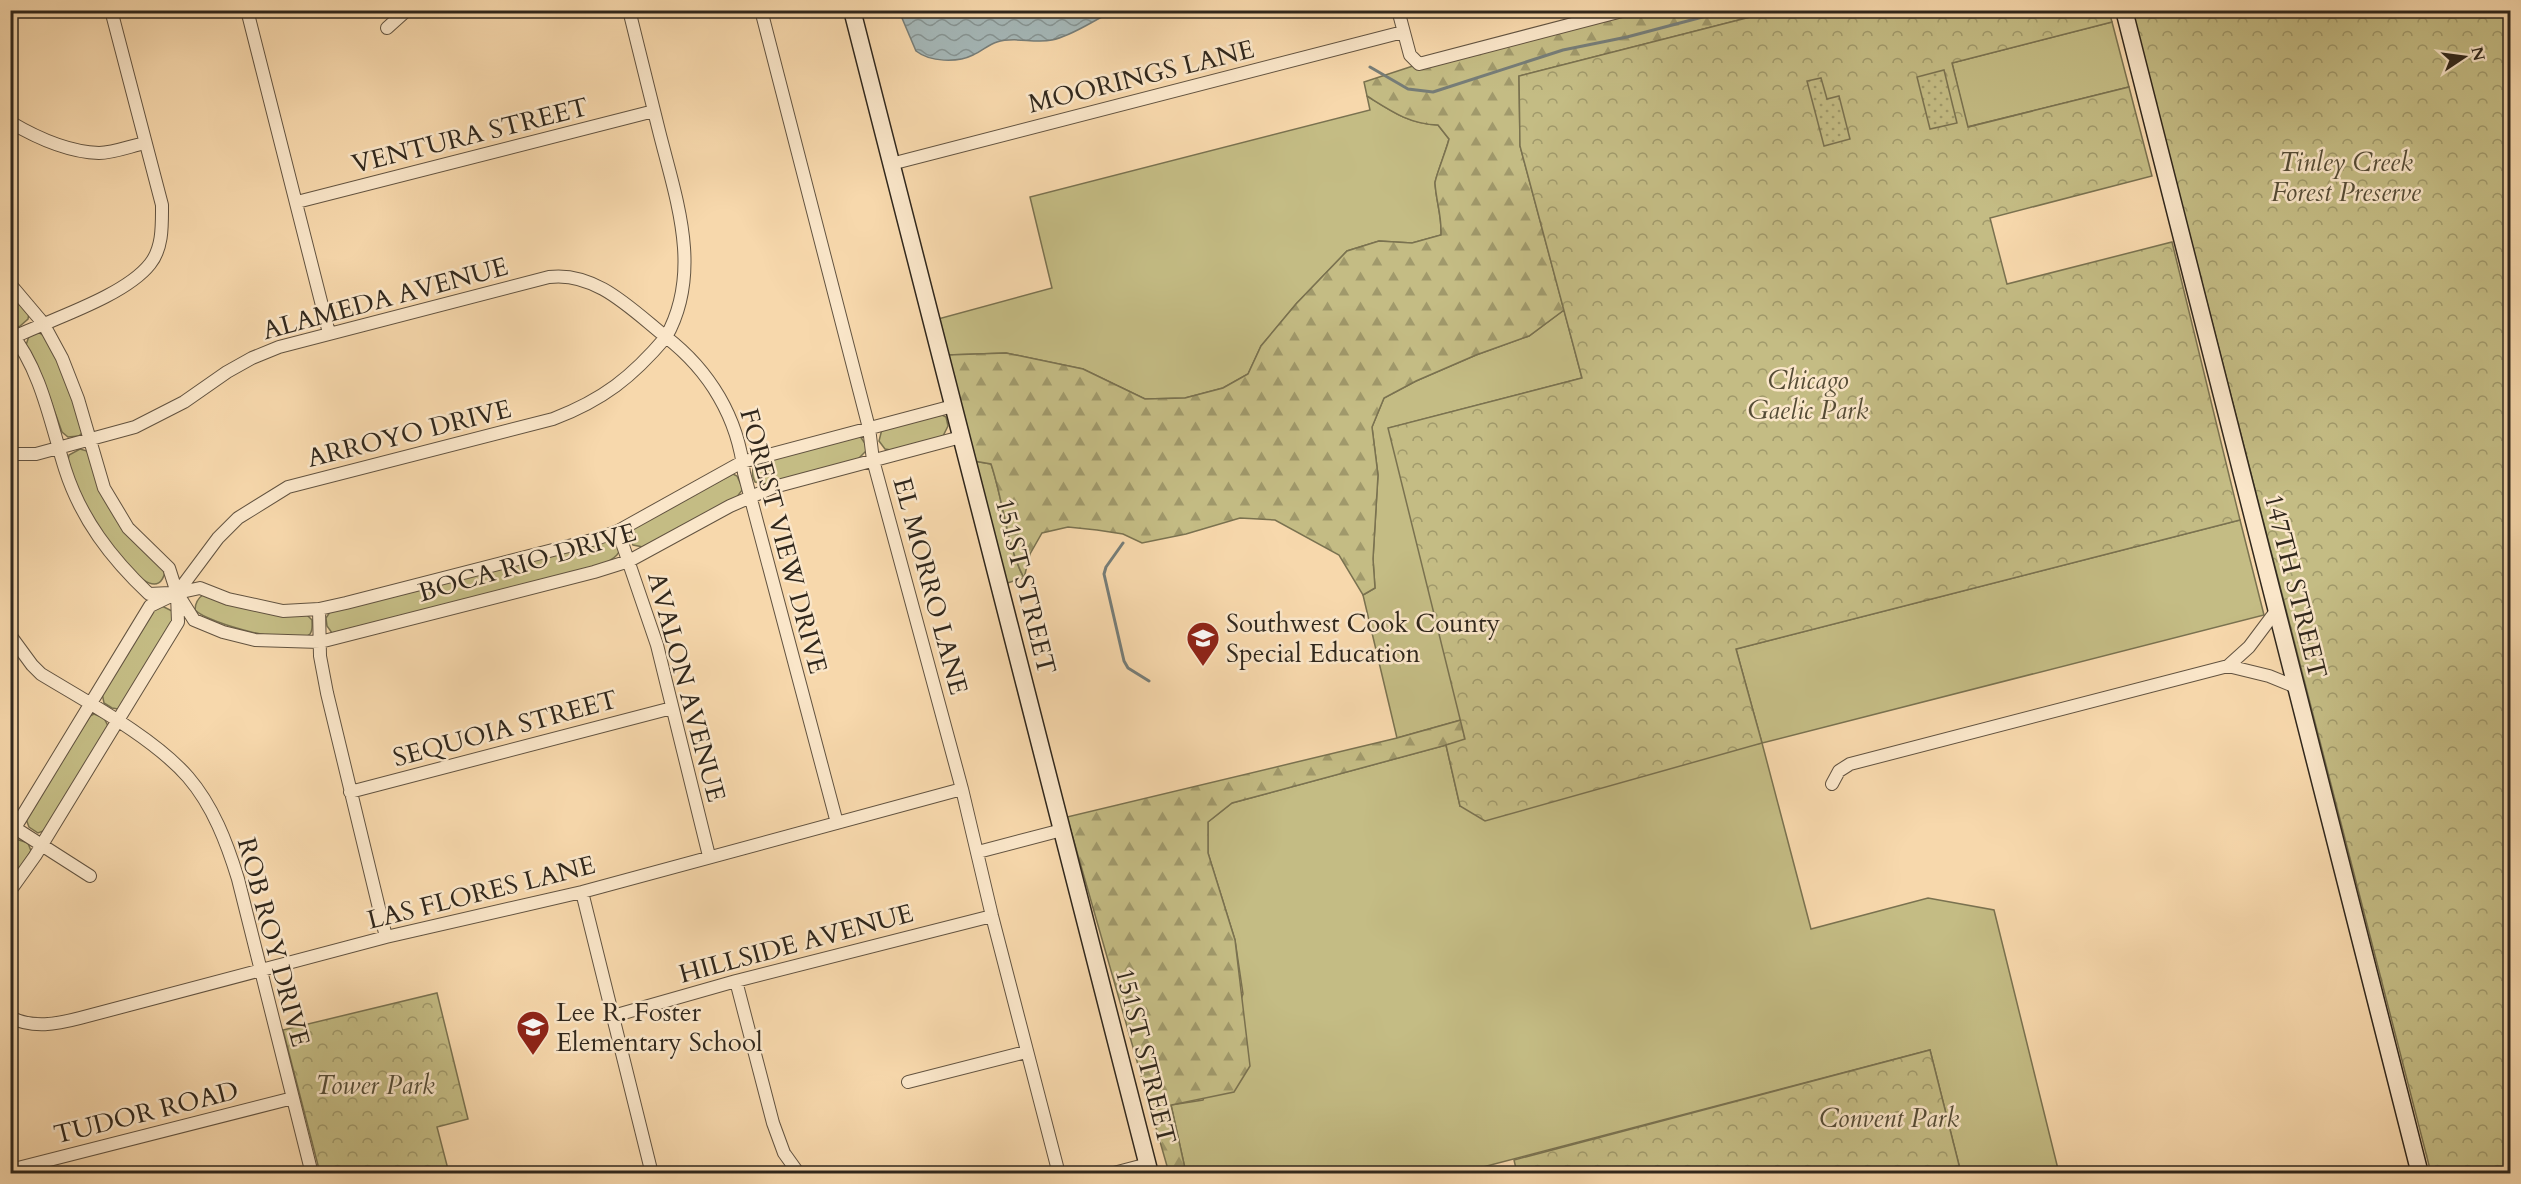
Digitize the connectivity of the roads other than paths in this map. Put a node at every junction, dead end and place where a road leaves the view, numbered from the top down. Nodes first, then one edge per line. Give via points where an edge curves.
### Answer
1 (111, 10) edge
2 (247, 10) edge
3 (407, 10) edge
4 (628, 10) edge
5 (761, 10) edge
6 (852, 10) edge
7 (1398, 10) edge
8 (1626, 10) edge
9 (2124, 10) edge
10 (387, 28) dead end
11 (1403, 32) junction
12 (654, 111) junction
13 (10, 122) edge
14 (145, 143) junction
15 (891, 164) junction
16 (297, 202) junction
17 (10, 284) edge
18 (43, 323) junction
19 (329, 333) junction
20 (12, 334) edge
21 (666, 337) junction
22 (953, 406) junction
23 (868, 428) junction
24 (961, 437) junction
25 (91, 440) junction
26 (59, 449) junction
27 (10, 454) edge
28 (873, 460) junction
29 (742, 462) junction
30 (751, 496) junction
31 (618, 531) junction
32 (629, 561) junction
33 (177, 593) junction
34 (319, 609) junction
35 (2276, 611) junction
36 (10, 635) edge
37 (320, 642) junction
38 (2228, 666) junction
39 (2296, 687) junction
40 (90, 704) junction
41 (672, 708) junction
42 (117, 722) junction
43 (1832, 784) dead end
44 (962, 789) junction
45 (350, 792) junction
46 (837, 823) junction
47 (1062, 830) junction
48 (13, 832) edge
49 (41, 845) junction
50 (978, 852) junction
51 (709, 856) junction
52 (90, 876) dead end
53 (10, 891) edge
54 (582, 892) junction
55 (992, 916) junction
56 (386, 937) junction
57 (262, 970) junction
58 (736, 981) junction
59 (613, 1016) junction
60 (10, 1017) edge
61 (1026, 1052) junction
62 (908, 1082) dead end
63 (293, 1098) junction
64 (1149, 1169) edge
65 (10, 1170) edge
66 (312, 1173) edge
67 (652, 1173) edge
68 (799, 1173) edge
69 (1059, 1173) edge
70 (1110, 1173) edge
71 (2420, 1173) edge

1 - 14 street
2 - 16 street
3 - 10 street
4 - 12 street
5 - 23 street, EL MORRO LANE
6 - 15 main road, 151ST STREET
7 - 11 street
8 - 11 street via 1419,64 1410,55
9 - 35 main road, 147TH STREET
11 - 15 street, MOORINGS LANE
12 - 16 street, VENTURA STREET
12 - 21 street via 686,248 678,311
13 - 14 street via 46,141 76,150 101,153
14 - 18 street via 162,206 163,230 151,263 109,295
15 - 22 main road, 151ST STREET
16 - 19 street
17 - 18 street, BOCA RIO DRIVE
18 - 20 street
18 - 25 street, BOCA RIO DRIVE via 62,358
19 - 21 street, ALAMEDA AVENUE via 558,276 596,284
19 - 25 street, ALAMEDA AVENUE via 252,358 160,416
20 - 26 street, BOCA RIO DRIVE via 46,401
21 - 29 street, FOREST VIEW DRIVE via 686,352 722,401 735,428
21 - 33 street, ARROYO DRIVE via 625,381 580,409 288,487 238,518
22 - 23 street, BOCA RIO DRIVE
22 - 24 main road, 151ST STREET
23 - 28 street, EL MORRO LANE
23 - 29 street, BOCA RIO DRIVE
24 - 28 street, BOCA RIO DRIVE
24 - 47 main road, 151ST STREET
25 - 26 street, ALAMEDA AVENUE
25 - 33 street, BOCA RIO DRIVE via 104,488 128,528 169,568
26 - 27 street, ALAMEDA AVENUE
26 - 33 street, BOCA RIO DRIVE via 88,522 125,571 149,594
28 - 30 street, BOCA RIO DRIVE
28 - 44 street, EL MORRO LANE
29 - 30 street, FOREST VIEW DRIVE
29 - 31 street, BOCA RIO DRIVE
30 - 32 street, BOCA RIO DRIVE
30 - 46 street, FOREST VIEW DRIVE
31 - 32 street, AVALON AVENUE
31 - 34 street, BOCA RIO DRIVE
32 - 37 street, BOCA RIO DRIVE
32 - 41 street, AVALON AVENUE via 657,645
33 - 34 street, BOCA RIO DRIVE via 200,588 228,599 283,611
33 - 37 street, BOCA RIO DRIVE via 194,620 223,632 255,640
33 - 40 street, ARROYO DRIVE via 150,606
33 - 42 street via 178,622
34 - 37 street
35 - 38 street via 2249,647
35 - 39 main road, 147TH STREET
36 - 40 street, ROB ROY DRIVE via 41,674
37 - 45 street via 327,693
38 - 39 street
38 - 43 street via 1850,764 1839,771
39 - 71 main road, 147TH STREET
40 - 42 street, ROB ROY DRIVE
40 - 48 street, ARROYO DRIVE
41 - 45 street, SEQUOIA STREET
41 - 51 street, AVALON AVENUE
42 - 49 street
42 - 57 street, ROB ROY DRIVE via 164,753 188,777 210,809 228,847
44 - 46 street, LAS FLORES LANE
44 - 50 street, EL MORRO LANE
45 - 56 street
46 - 51 street, LAS FLORES LANE
47 - 50 street
47 - 64 main road, 151ST STREET
48 - 49 street
49 - 52 street
49 - 53 street
50 - 55 street, EL MORRO LANE
51 - 54 street, LAS FLORES LANE
54 - 56 street, LAS FLORES LANE
54 - 59 street
55 - 58 street, HILLSIDE AVENUE
55 - 61 street, EL MORRO LANE
56 - 57 street, LAS FLORES LANE
57 - 60 street, LAS FLORES LANE via 55,1024 32,1024
57 - 63 street, ROB ROY DRIVE
58 - 59 street, HILLSIDE AVENUE
58 - 68 street via 773,1124 784,1153
59 - 67 street
61 - 62 street
61 - 69 street, EL MORRO LANE
63 - 65 street, TUDOR ROAD
63 - 66 street, ROB ROY DRIVE
64 - 70 street

